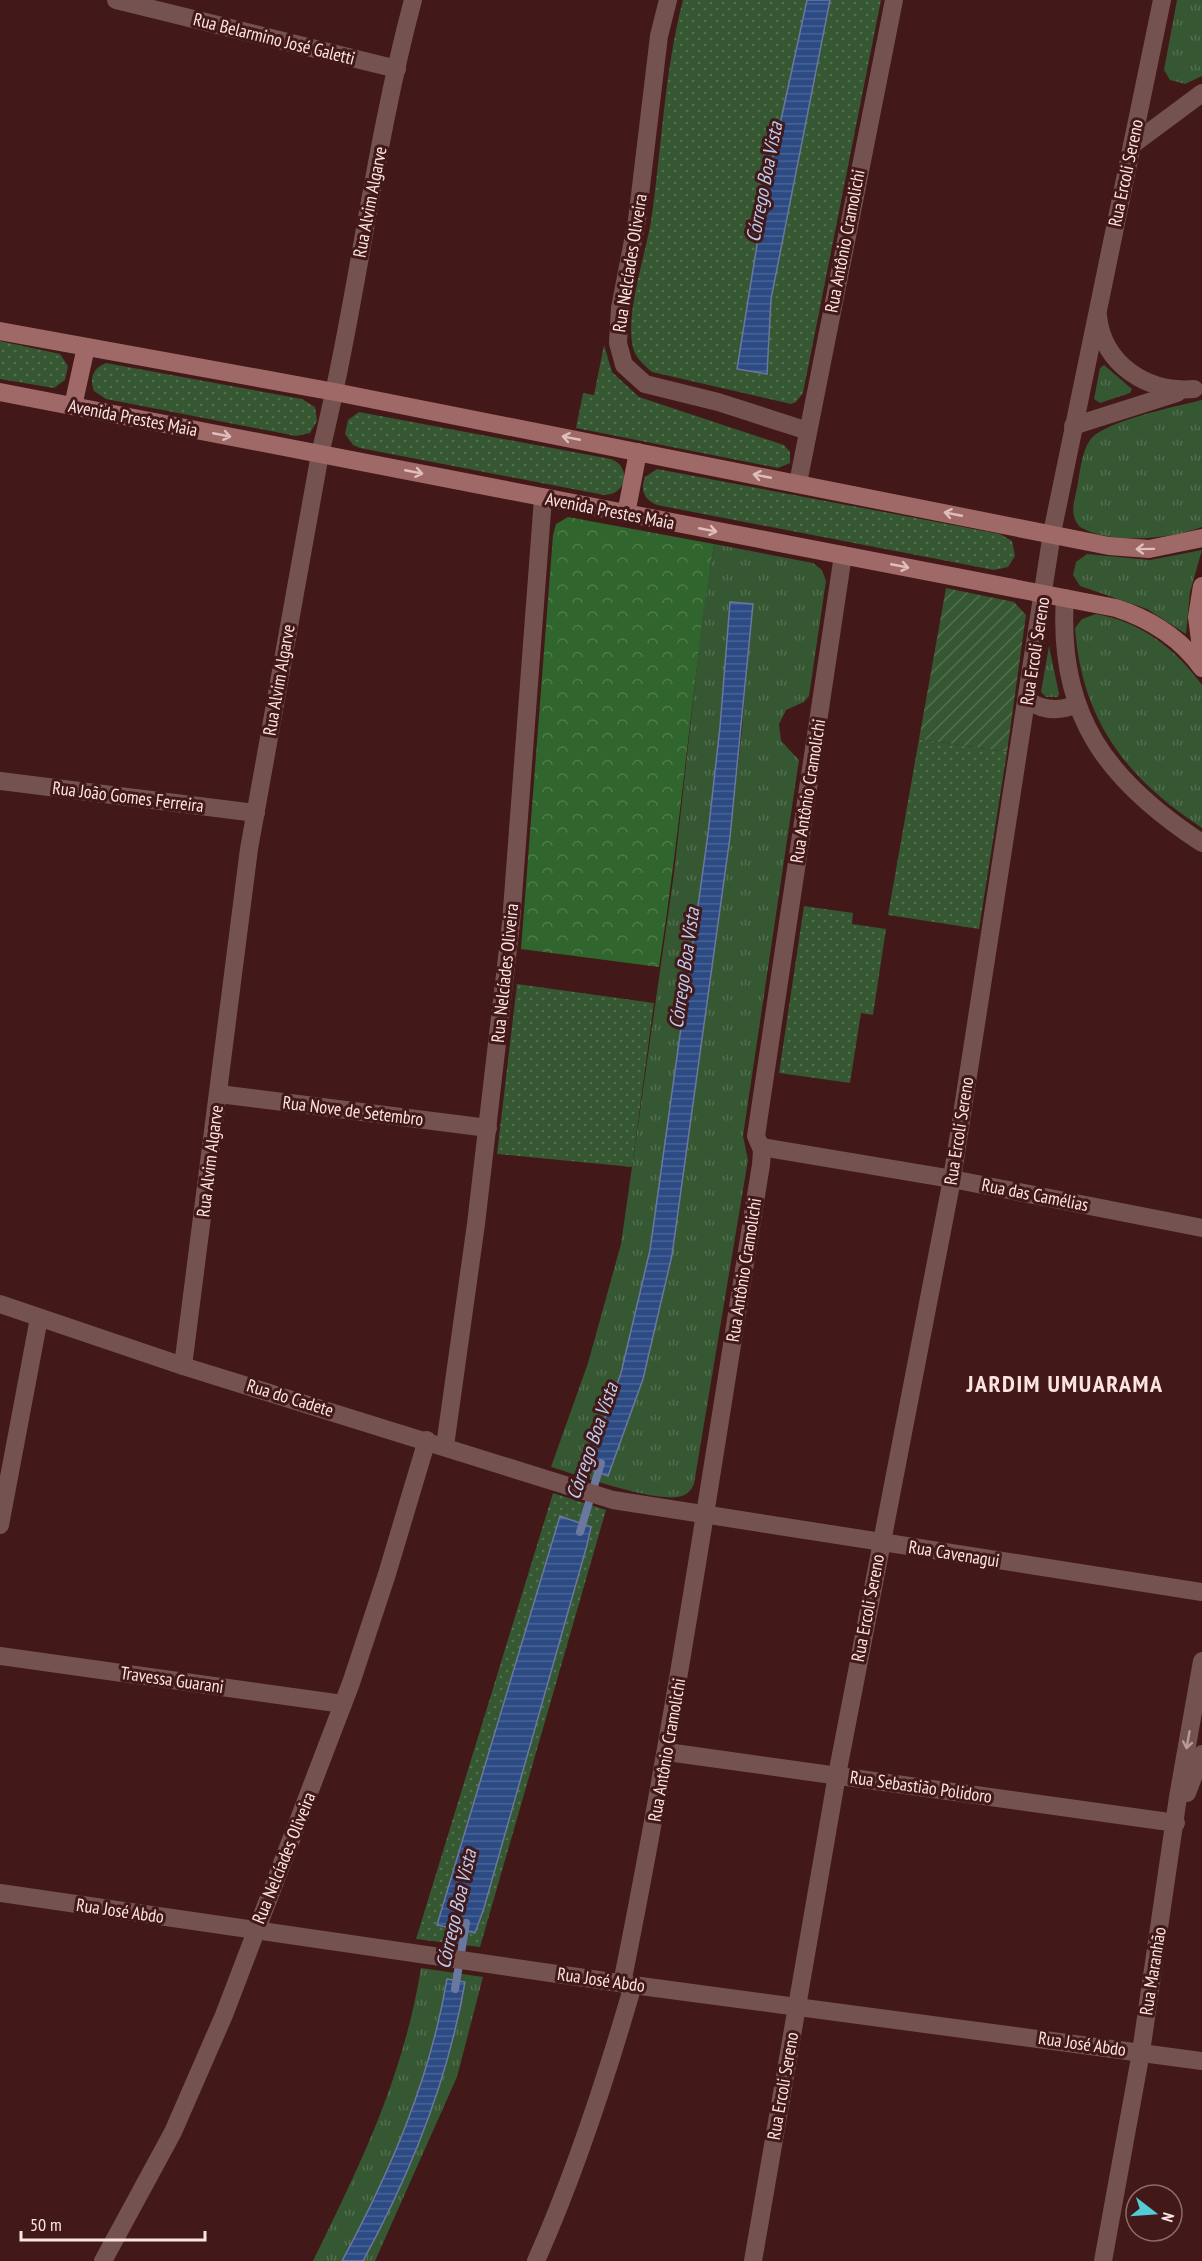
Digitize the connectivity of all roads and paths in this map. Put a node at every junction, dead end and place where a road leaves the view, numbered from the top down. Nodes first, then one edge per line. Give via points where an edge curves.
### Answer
1 (116, 0) edge
2 (412, 0) edge
3 (668, 0) edge
4 (894, 0) edge
5 (1162, 0) edge
6 (397, 69) junction
7 (1202, 93) edge
8 (1132, 145) junction
9 (1097, 309) junction
10 (0, 331) edge
11 (86, 347) junction
12 (1198, 388) edge
13 (0, 392) edge
14 (335, 392) junction
15 (74, 406) junction
16 (1073, 426) junction
17 (808, 431) junction
18 (638, 452) junction
19 (320, 454) junction
20 (798, 483) junction
21 (543, 498) junction
22 (626, 514) junction
23 (1052, 533) junction
24 (1202, 538) edge
25 (843, 555) junction
26 (1202, 586) edge
27 (1044, 594) junction
28 (1065, 598) junction
29 (1202, 655) edge
30 (1202, 668) edge
31 (1027, 700) junction
32 (1077, 704) junction
33 (0, 781) edge
34 (256, 813) junction
35 (1202, 843) edge
36 (219, 1094) junction
37 (488, 1128) junction
38 (761, 1147) junction
39 (952, 1179) junction
40 (1202, 1228) edge
41 (0, 1304) edge
42 (39, 1318) junction
43 (183, 1366) junction
44 (427, 1440) junction
45 (445, 1446) junction
46 (601, 1496) joint
47 (2, 1502) edge
48 (704, 1516) junction
49 (0, 1525) edge
50 (880, 1542) junction
51 (1202, 1592) edge
52 (0, 1656) edge
53 (1202, 1661) edge
54 (343, 1704) junction
55 (667, 1752) junction
56 (1202, 1754) edge
57 (837, 1775) junction
58 (1176, 1823) junction
59 (0, 1893) edge
60 (255, 1931) junction
61 (628, 1984) junction
62 (796, 2006) junction
63 (1141, 2052) junction
64 (1202, 2061) edge
65 (103, 2261) edge
66 (536, 2261) edge
67 (753, 2261) edge
68 (1103, 2261) edge

1 - 6 street, Rua Belarmino José Galetti
2 - 6 street, Rua Alvim Algarve
3 - 17 street, Rua Nelcíades Oliveira via 659,36 637,220 620,308 618,343 624,365 645,384
4 - 17 street, Rua Antônio Cramolichi
5 - 8 street, Rua Ercoli Sereno
6 - 14 street, Rua Alvim Algarve
7 - 8 street
8 - 9 street, Rua Ercoli Sereno
9 - 12 street via 1107,346 1134,376 1165,388
9 - 16 street, Rua Ercoli Sereno
10 - 11 street
11 - 14 street
11 - 15 street
12 - 16 street
13 - 15 street, Avenida Prestes Maia
18 -> 14 street
14 - 19 street, Rua Alvim Algarve
15 -> 19 street, Avenida Prestes Maia
16 - 23 street, Rua Ercoli Sereno
17 - 20 street, Rua Antônio Cramolichi
20 -> 18 street
18 - 22 street
19 -> 21 street, Avenida Prestes Maia
19 - 34 street, Rua Alvim Algarve
23 -> 20 street
21 - 22 street, Avenida Prestes Maia
21 - 37 street, Rua Nelcíades Oliveira via 511,923
22 -> 25 street, Avenida Prestes Maia
24 -> 23 street via 1174,546 1129,549
23 - 27 street, Rua Ercoli Sereno
25 -> 27 street, Avenida Prestes Maia
25 - 38 street, Rua Antônio Cramolichi via 756,1136
26 - 29 street via 1197,616
27 - 28 street, Avenida Prestes Maia
27 - 31 street, Rua Ercoli Sereno
28 - 30 street, Avenida Prestes Maia via 1143,618 1179,643
28 - 32 street via 1065,659
31 - 32 street via 1052,710
31 - 39 street, Rua Ercoli Sereno
32 - 35 street via 1091,735 1122,779
33 - 34 street, Rua João Gomes Ferreira
34 - 36 street, Rua Alvim Algarve
36 - 37 street, Rua Nove de Setembro
36 - 43 street, Rua Alvim Algarve
37 - 45 street, Rua Nelcíades Oliveira
38 - 39 street, Rua das Camélias
38 - 48 street, Rua Antônio Cramolichi
39 - 40 street, Rua das Camélias
39 - 50 street, Rua Ercoli Sereno
41 - 42 street, Rua do Cadete
42 - 43 street, Rua do Cadete
42 - 47 street
43 - 44 street, Rua do Cadete
44 - 45 street, Rua do Cadete
44 - 54 street, Rua Nelcíades Oliveira
45 - 46 street, Rua do Cadete
46 - 48 street, Rua Cavenagui
47 - 49 street
48 - 50 street, Rua Cavenagui
48 - 55 street, Rua Antônio Cramolichi
50 - 51 street, Rua Cavenagui
50 - 57 street, Rua Ercoli Sereno
52 - 54 street, Travessa Guarani
53 -> 58 street, Rua Maranhão
54 - 60 street, Rua Nelcíades Oliveira
55 - 57 street, Rua Sebastião Polidoro
55 - 61 street, Rua Antônio Cramolichi
56 - 58 street, Rua Maranhão
57 - 58 street, Rua Sebastião Polidoro
57 - 62 street, Rua Ercoli Sereno
58 - 63 street, Rua Maranhão
59 - 60 street, Rua José Abdo
60 - 61 street, Rua José Abdo
60 - 65 street, Rua Nelcíades Oliveira via 224,2015 173,2132
61 - 62 street, Rua José Abdo
61 - 66 street, Rua Antônio Cramolichi via 603,2087 579,2158
62 - 63 street, Rua José Abdo
62 - 67 street, Rua Ercoli Sereno
63 - 64 street, Rua José Abdo
63 - 68 street, Rua Maranhão

